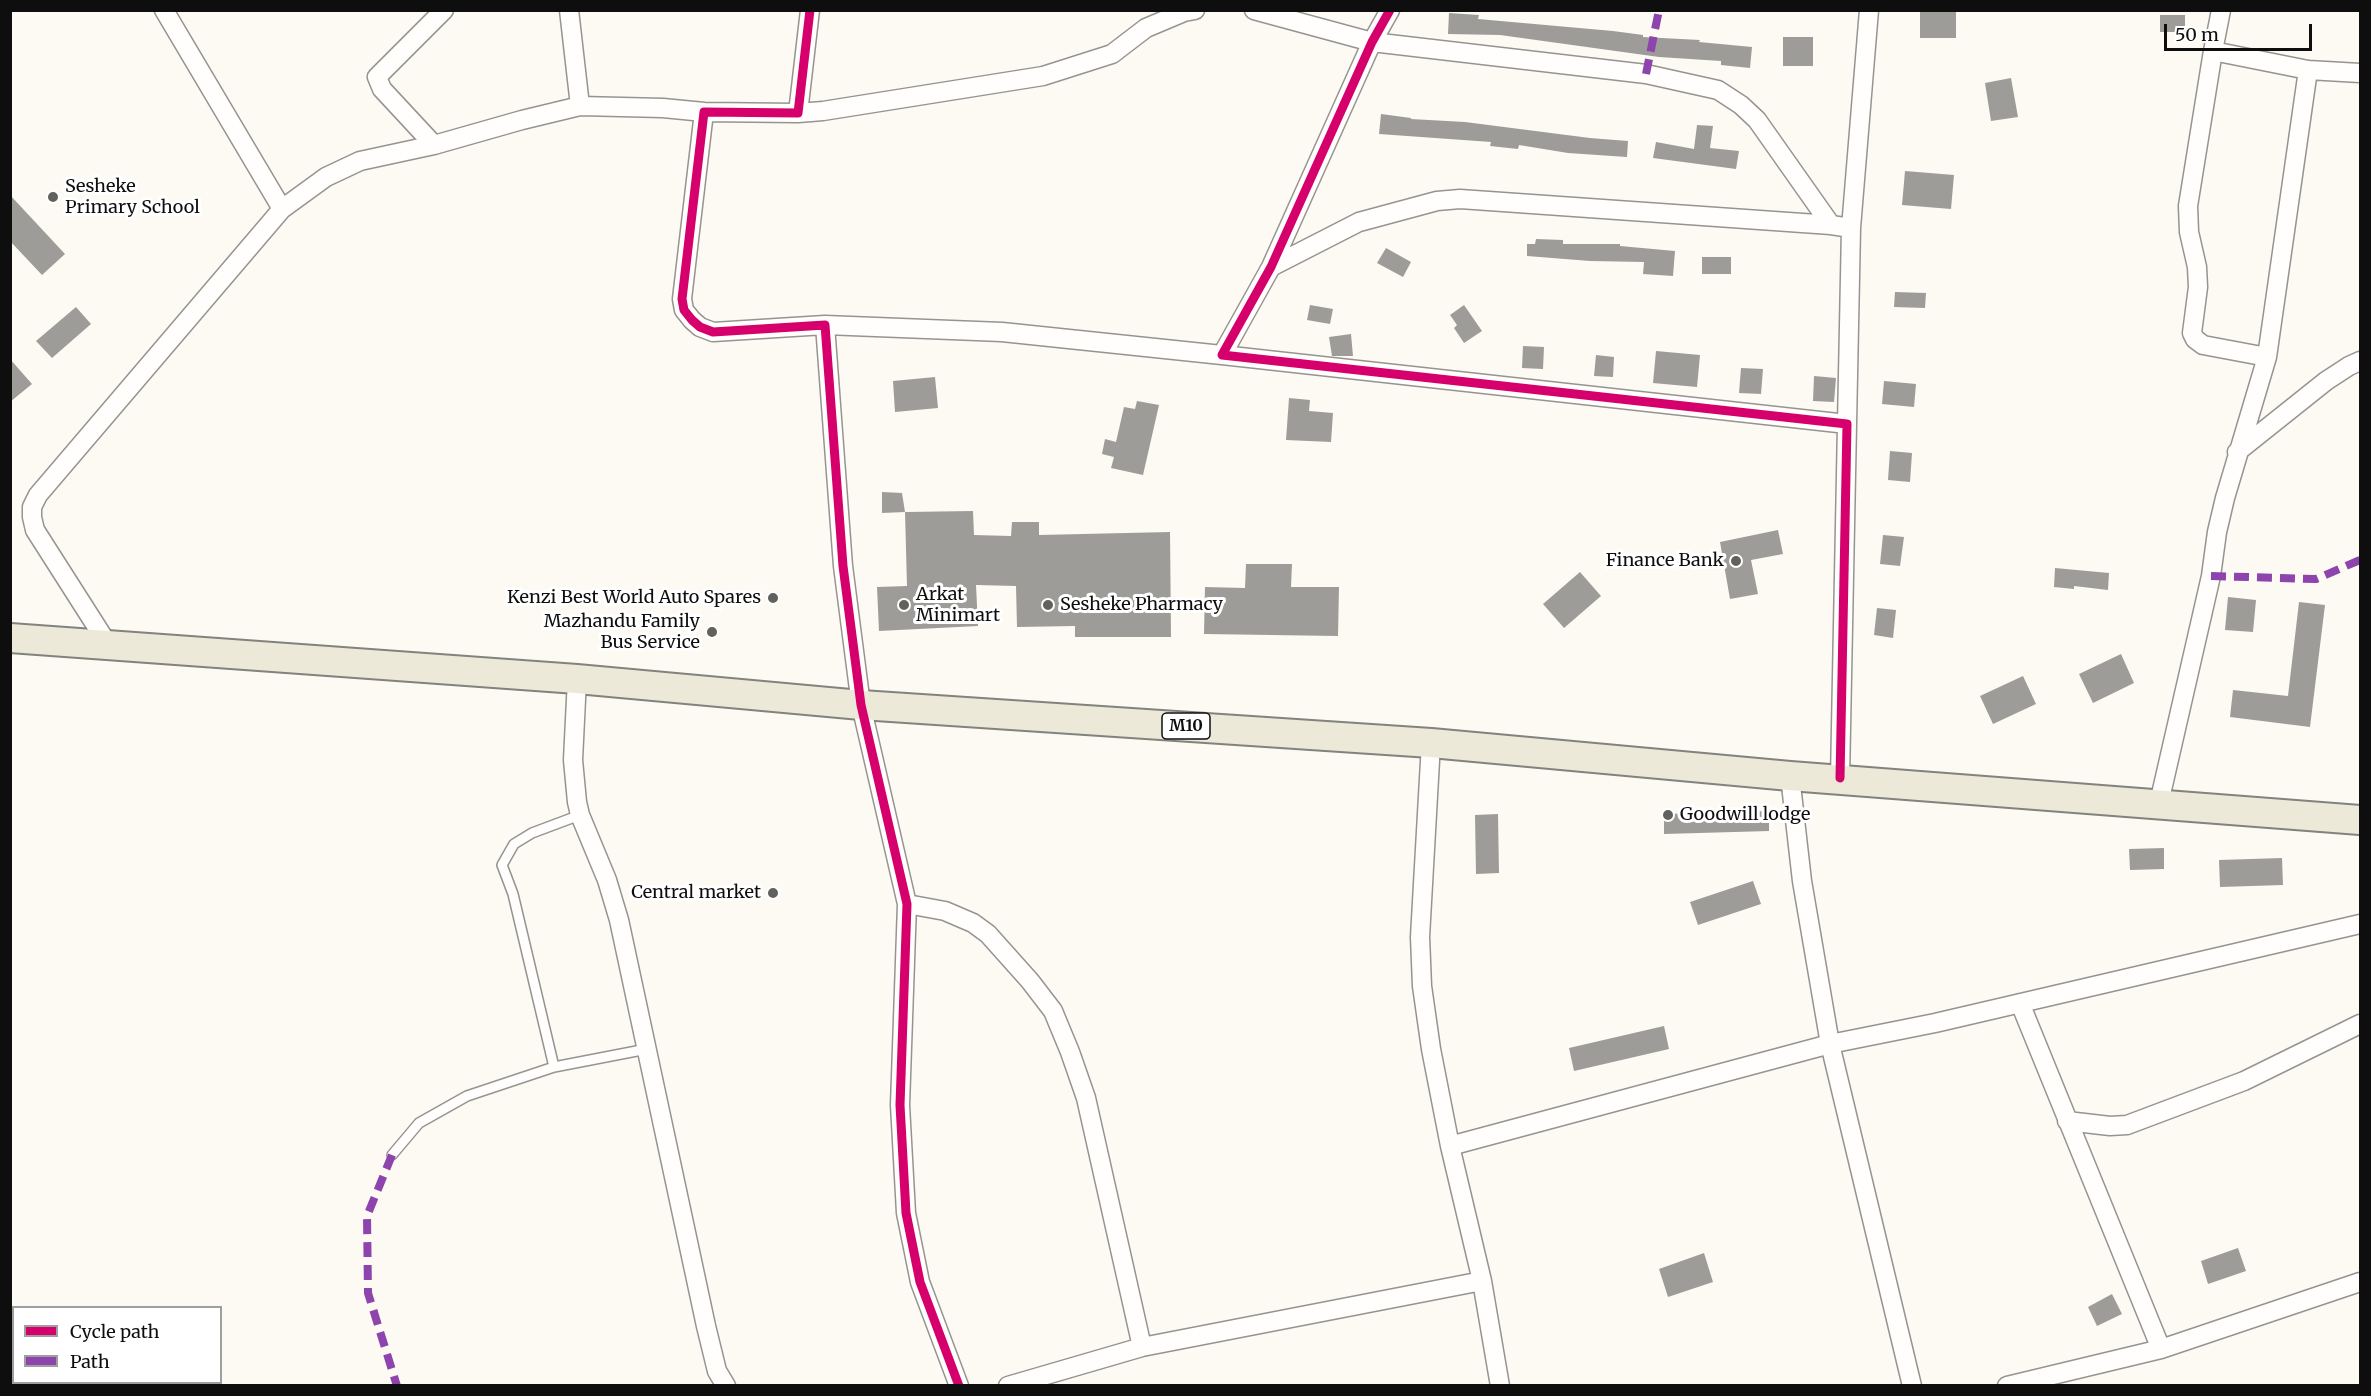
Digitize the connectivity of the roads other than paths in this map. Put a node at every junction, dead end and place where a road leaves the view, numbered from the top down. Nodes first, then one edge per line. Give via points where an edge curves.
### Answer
1 (164, 10) edge
2 (444, 10) edge
3 (569, 10) edge
4 (810, 10) edge
5 (1195, 10) edge
6 (1254, 10) edge
7 (1390, 10) edge
8 (1869, 10) edge
9 (2221, 10) edge
10 (1372, 42) junction
11 (2213, 51) junction
12 (2308, 70) junction
13 (2361, 73) edge
14 (580, 106) junction
15 (704, 112) junction
16 (798, 113) junction
17 (434, 145) junction
18 (282, 209) junction
19 (1831, 225) junction
20 (1851, 228) junction
21 (1271, 267) junction
22 (825, 325) junction
23 (1222, 355) junction
24 (2267, 357) junction
25 (2361, 361) edge
26 (1847, 424) junction
27 (2237, 452) junction
28 (10, 638) edge
29 (109, 646) junction
30 (578, 679) junction
31 (861, 705) junction
32 (1431, 743) junction
33 (1790, 776) junction
34 (1840, 778) junction
35 (2159, 803) junction
36 (580, 815) junction
37 (2361, 820) edge
38 (907, 904) junction
39 (2361, 924) edge
40 (2020, 1003) junction
41 (2361, 1024) edge
42 (1830, 1044) junction
43 (647, 1048) junction
44 (554, 1067) junction
45 (2067, 1121) junction
46 (1450, 1146) junction
47 (392, 1155) dead end
48 (1482, 1281) junction
49 (2361, 1282) edge
50 (1142, 1347) junction
51 (2161, 1349) junction
52 (726, 1386) edge
53 (959, 1386) edge
54 (1008, 1386) edge
55 (1500, 1386) edge
56 (1912, 1386) edge
57 (2007, 1386) edge

1 - 18 street
2 - 17 street via 377,77 382,88
3 - 14 street
4 - 16 street
5 - 16 street via 1146,28 1112,54 1043,76
6 - 10 street
7 - 10 street
8 - 20 street
9 - 11 street
10 - 19 street via 1646,74 1718,90 1757,120
10 - 21 street
11 - 12 street
11 - 24 street via 2188,206 2198,287 2192,333 2203,345
12 - 13 street
12 - 24 street
14 - 15 street
14 - 17 street
15 - 16 street
15 - 22 street via 682,299 684,310 700,327 713,332
17 - 18 street via 342,168
18 - 29 street via 38,495 32,507 35,530
19 - 20 street
19 - 21 street via 1448,200 1399,209 1359,222
20 - 26 street
21 - 23 street
22 - 23 street via 1002,332
22 - 31 street via 843,566
23 - 26 street
24 - 27 street
25 - 27 street via 2326,381
26 - 34 street
27 - 35 street
28 - 29 main road, M10
29 - 30 main road, M10
30 - 31 main road, M10
30 - 36 street via 573,760
31 - 32 main road, M10
31 - 38 street
32 - 33 main road, M10
32 - 46 street via 1420,938 1422,986
33 - 34 main road, M10
33 - 42 street via 1802,881
34 - 35 main road, M10
35 - 37 main road, M10
36 - 43 street via 607,879 619,920
36 - 44 lane via 514,844 502,865 513,894
38 - 50 street via 945,911 973,923 988,934 1053,1011 1086,1098
38 - 53 street via 900,1105 906,1213 920,1282
39 - 40 street
40 - 42 street
40 - 45 street
41 - 45 street via 2244,1081 2127,1125
42 - 46 street
42 - 56 street
43 - 44 lane
43 - 52 street via 706,1326 717,1371
44 - 47 lane via 467,1095 419,1123
45 - 51 street
46 - 48 street
48 - 50 street
48 - 55 street
49 - 51 street
50 - 54 street
51 - 57 street

